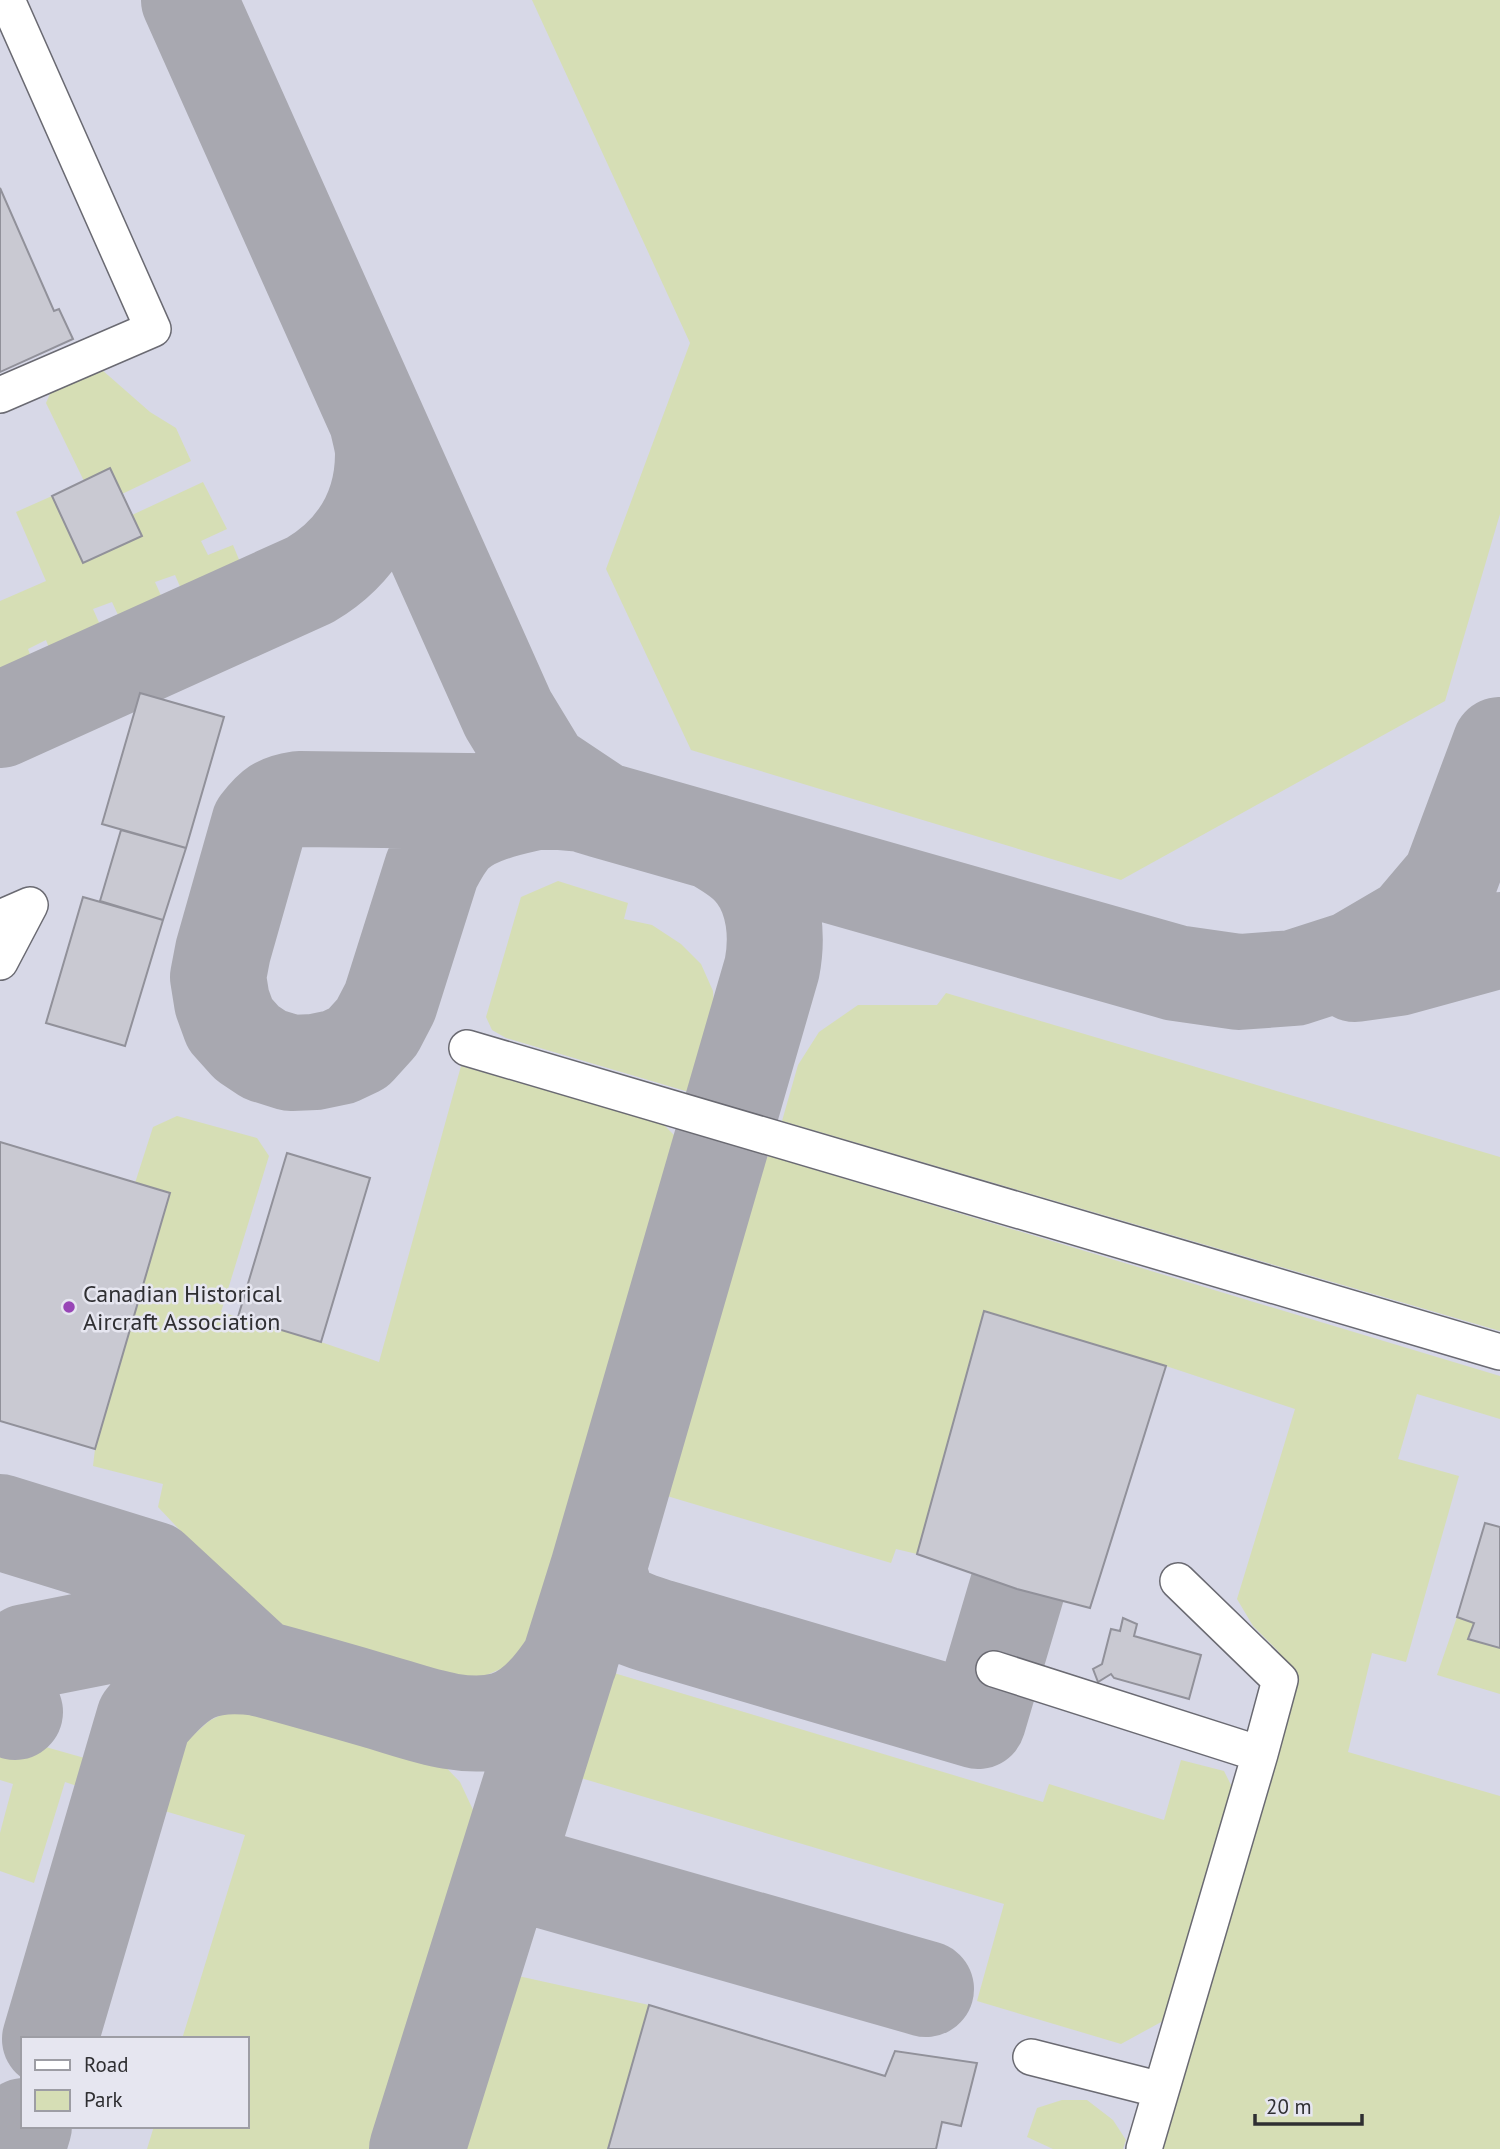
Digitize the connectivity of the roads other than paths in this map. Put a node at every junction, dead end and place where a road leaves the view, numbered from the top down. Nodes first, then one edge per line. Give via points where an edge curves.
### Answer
1 (7, 0) edge
2 (0, 395) edge
3 (0, 918) edge
4 (0, 962) edge
5 (467, 1048) dead end
6 (1500, 1352) edge
7 (1178, 1581) dead end
8 (994, 1669) dead end
9 (1260, 1754) junction
10 (1031, 2057) dead end
11 (1161, 2090) junction
12 (1144, 2149) edge

1 - 2 lane via 153,329
3 - 4 lane via 30,905
5 - 6 lane
7 - 9 lane via 1280,1680
8 - 9 lane
9 - 11 lane
10 - 11 lane
11 - 12 lane

